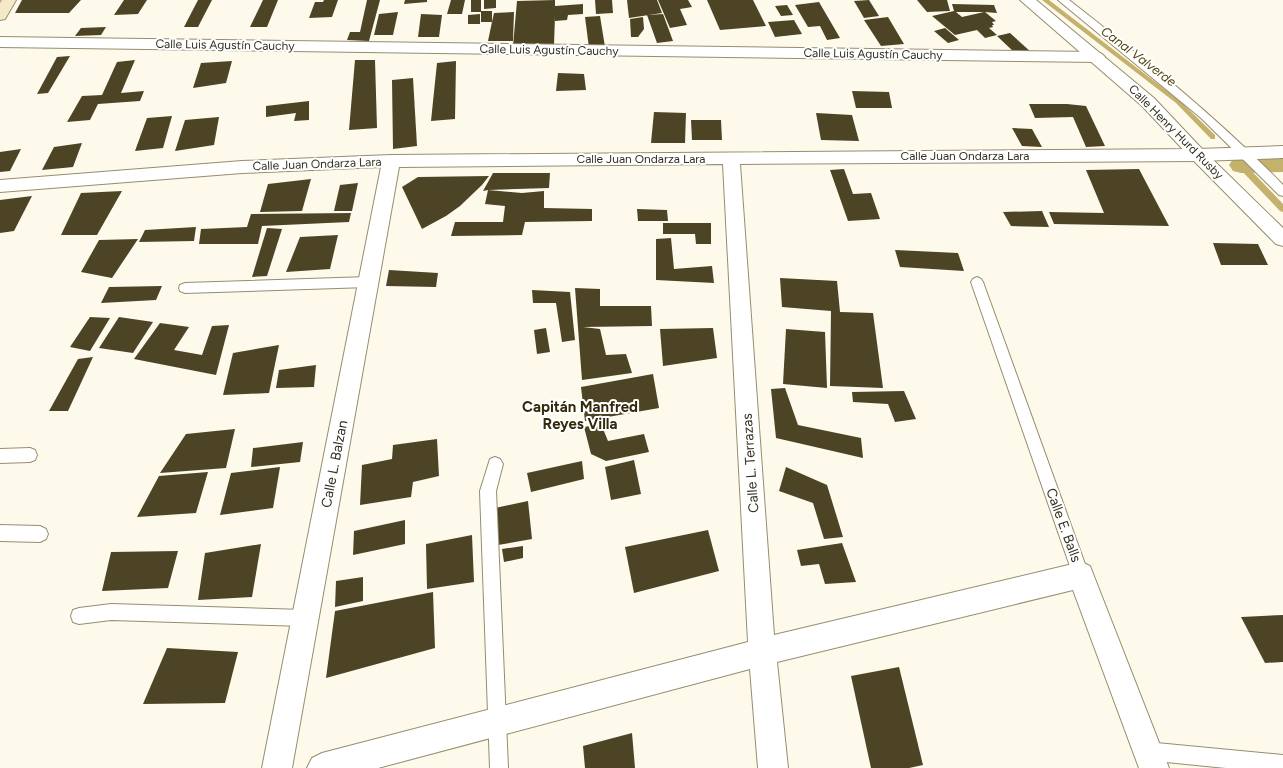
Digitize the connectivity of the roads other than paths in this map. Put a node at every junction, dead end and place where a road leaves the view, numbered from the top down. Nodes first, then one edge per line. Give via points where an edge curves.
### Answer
1 (8, 0) edge
2 (1027, 0) edge
3 (1063, 0) edge
4 (0, 16) edge
5 (0, 42) edge
6 (1097, 57) junction
7 (1283, 152) edge
8 (1247, 153) junction
9 (1198, 155) junction
10 (731, 159) junction
11 (391, 161) junction
12 (0, 186) edge
13 (1283, 192) edge
14 (1283, 239) edge
15 (368, 282) junction
16 (977, 282) dead end
17 (185, 288) dead end
18 (30, 455) dead end
19 (0, 456) edge
20 (495, 464) dead end
21 (0, 533) edge
22 (40, 534) dead end
23 (1081, 574) junction
24 (79, 616) dead end
25 (305, 618) junction
26 (762, 652) junction
27 (498, 722) junction
28 (1150, 759) edge
29 (1283, 764) edge
30 (277, 768) edge
31 (322, 768) edge
32 (499, 768) edge
33 (773, 768) edge

1 - 4 main road
2 - 6 street, Calle Henry Hurd Rusby
3 - 8 lane, Calle Henry Hurd Rusby via 1191,102
5 - 6 street, Calle Luis Agustín Cauchy
6 - 9 street, Calle Henry Hurd Rusby via 1148,102
7 - 8 street, Calle Juan Ondarza Lara
8 - 9 street, Calle Juan Ondarza Lara
8 - 13 lane, Calle Henry Hurd Rusby
9 - 10 street, Calle Juan Ondarza Lara
9 - 14 street, Calle Henry Hurd Rusby
10 - 11 street, Calle Juan Ondarza Lara
10 - 26 street, Calle L. Terrazas
11 - 12 street, Calle Juan Ondarza Lara via 242,167
11 - 15 street, Calle L. Balzan
15 - 17 lane
15 - 25 street, Calle L. Balzan
16 - 23 lane, Calle E. Balls
18 - 19 lane
20 - 27 lane via 488,491
21 - 22 lane
23 - 26 street
23 - 28 street, Calle E. Balls
24 - 25 lane via 111,612
25 - 30 street, Calle L. Balzan
26 - 27 street
26 - 33 street, Calle L. Terrazas
27 - 31 street
27 - 32 lane
28 - 29 lane

